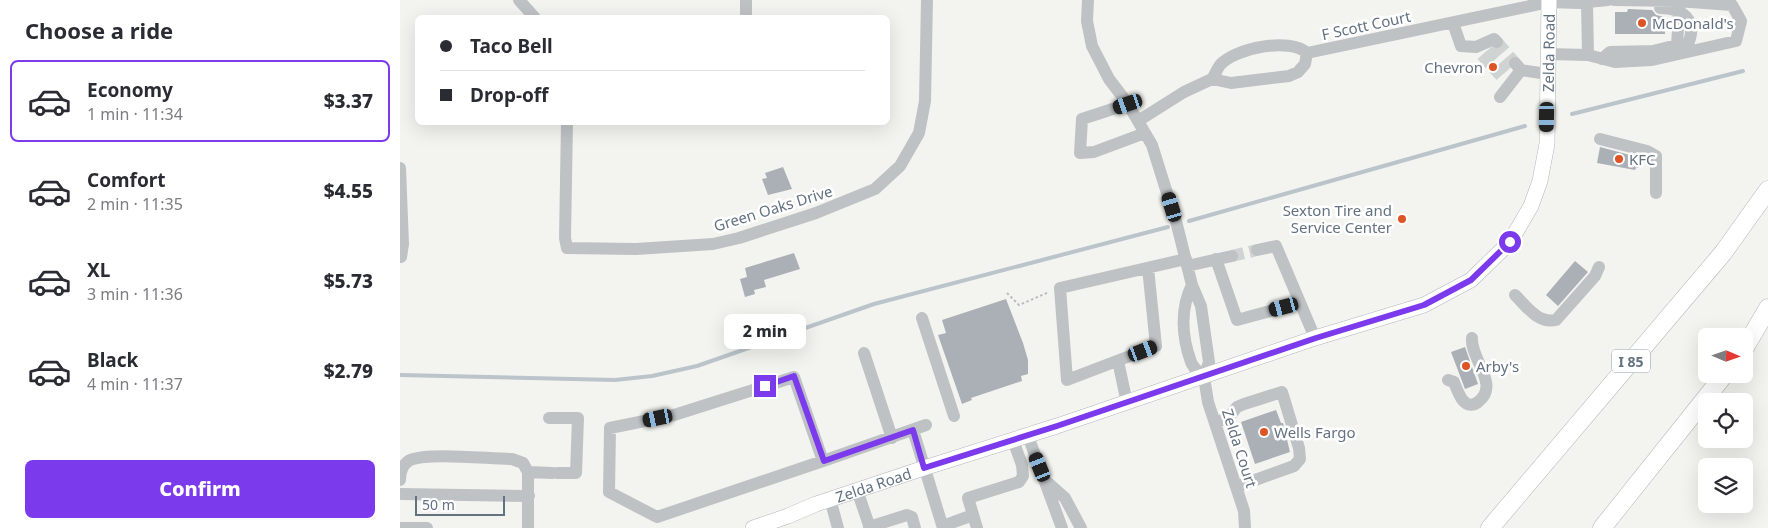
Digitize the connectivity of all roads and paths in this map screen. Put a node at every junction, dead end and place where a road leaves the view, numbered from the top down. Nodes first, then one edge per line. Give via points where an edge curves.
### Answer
1 (520, 0) edge
2 (746, 0) edge
3 (927, 0) edge
4 (1088, 0) edge
5 (1608, 0) edge
6 (1614, 0) edge
7 (1549, 1) edge
8 (1587, 2) junction
9 (532, 15) edge
10 (746, 15) edge
11 (1453, 23) junction
12 (1486, 47) dead end
13 (1307, 53) junction
14 (1548, 54) junction
15 (1588, 55) junction
16 (1602, 59) junction
17 (1548, 74) junction
18 (1212, 79) junction
19 (1500, 97) dead end
20 (1128, 104) junction
21 (1138, 121) junction
22 (567, 125) edge
23 (1145, 133) junction
24 (1600, 139) dead end
25 (400, 168) edge
26 (1768, 190) edge
27 (1656, 193) dead end
28 (1257, 250) tunnel mouth
29 (1232, 256) tunnel mouth
30 (402, 257) dead end
31 (1216, 259) junction
32 (1186, 262) junction
33 (1598, 267) dead end
34 (1148, 268) junction
35 (1192, 285) junction
36 (1060, 288) junction
37 (1007, 293) dead end
38 (1514, 295) dead end
39 (1300, 303) junction
40 (1768, 308) edge
41 (1768, 317) edge
42 (922, 318) dead end
43 (1753, 334) edge
44 (1753, 337) edge
45 (1316, 338) junction
46 (1472, 338) dead end
47 (864, 353) dead end
48 (1118, 360) junction
49 (1204, 377) junction
50 (1448, 380) dead end
51 (1718, 383) edge
52 (1127, 403) junction
53 (954, 416) dead end
54 (549, 418) dead end
55 (1215, 423) junction
56 (926, 425) dead end
57 (913, 430) junction
58 (1028, 436) junction
59 (892, 438) junction
60 (1013, 440) junction
61 (824, 461) junction
62 (924, 468) junction
63 (400, 470) edge
64 (528, 472) junction
65 (400, 480) edge
66 (1047, 482) junction
67 (1236, 487) junction
68 (857, 490) junction
69 (400, 494) edge
70 (529, 496) junction
71 (830, 499) junction
72 (973, 515) junction
73 (762, 526) edge
74 (943, 527) edge
75 (400, 528) edge
76 (427, 528) edge
77 (528, 528) edge
78 (838, 528) edge
79 (870, 528) edge
80 (916, 528) edge
81 (978, 528) edge
82 (1062, 528) edge
83 (1081, 528) edge
84 (1245, 528) edge
85 (1490, 528) edge
86 (1602, 528) edge

1 - 9 street
2 - 10 street
3 - 22 street, Green Oaks Drive via 924,113 915,142 900,166 875,189 816,213 714,244 636,250 567,248
4 - 20 street via 1087,21 1092,46 1109,79
5 - 8 street, F Scott Court
5 - 16 street via 1614,8 1674,8 1680,13 1677,45 1652,51 1610,52
6 - 16 street via 1732,5 1741,21 1736,41 1652,60 1615,62
7 - 8 street, F Scott Court
7 - 11 street, F Scott Court
7 - 14 main road, Zelda Road
8 - 15 street
11 - 12 street via 1461,46
11 - 13 street, F Scott Court
13 - 18 street, F Scott Court via 1305,64 1289,76 1231,83
13 - 18 street, F Scott Court via 1291,44 1266,46 1220,64
14 - 15 street
14 - 17 main road, Zelda Road
15 - 16 street
17 - 19 street via 1511,74
17 - 45 main road, Zelda Road via 1547,144 1543,171 1531,206 1505,249 1471,280 1424,305
18 - 21 street, F Scott Court via 1184,92
20 - 21 street
20 - 23 street via 1082,119 1080,153 1094,152
21 - 23 street
23 - 32 street via 1152,145
24 - 27 street via 1656,156
25 - 30 street
26 - 85 highway, I 85 via 1722,252
28 - 39 street via 1276,246
29 - 31 street
31 - 32 street
31 - 39 street via 1237,320
32 - 34 street
32 - 35 street
33 - 38 street via 1595,276 1556,320 1545,321
34 - 36 street
34 - 48 street via 1156,346
35 - 49 street via 1201,306 1209,362
35 - 49 street via 1185,299 1184,323 1192,364
36 - 37 path via 1019,305
36 - 48 street via 1066,380
39 - 45 street
40 - 43 highway
41 - 44 highway
42 - 53 street
45 - 49 main road, Zelda Road
46 - 50 street via 1487,384 1485,396 1477,403 1466,404 1454,382
47 - 59 street
48 - 52 street
49 - 52 main road, Zelda Road
49 - 55 street, Zelda Court
51 - 86 highway
52 - 58 main road, Zelda Road
54 - 64 street via 578,418 576,473
55 - 67 street, Zelda Court
55 - 67 street via 1230,417 1244,404 1282,392 1300,459 1294,466
56 - 57 street
57 - 59 street
57 - 62 street
58 - 60 main road, Zelda Road
58 - 66 street
59 - 61 street
60 - 62 main road, Zelda Road
60 - 72 street via 1024,473 1019,482 968,498
61 - 61 street via 794,376 674,415 610,428 608,492 657,517
62 - 68 main road, Zelda Road
62 - 74 street
63 - 64 street via 409,461 423,457 512,459 523,463
63 - 65 street
64 - 70 street
66 - 82 street
66 - 83 street via 1065,498
67 - 84 street, Zelda Court via 1244,511
68 - 71 main road, Zelda Road
68 - 79 street
69 - 70 street
70 - 77 street
71 - 73 main road, Zelda Road
71 - 78 street
72 - 74 street
72 - 81 street
75 - 76 street
79 - 80 street via 907,515 912,517

